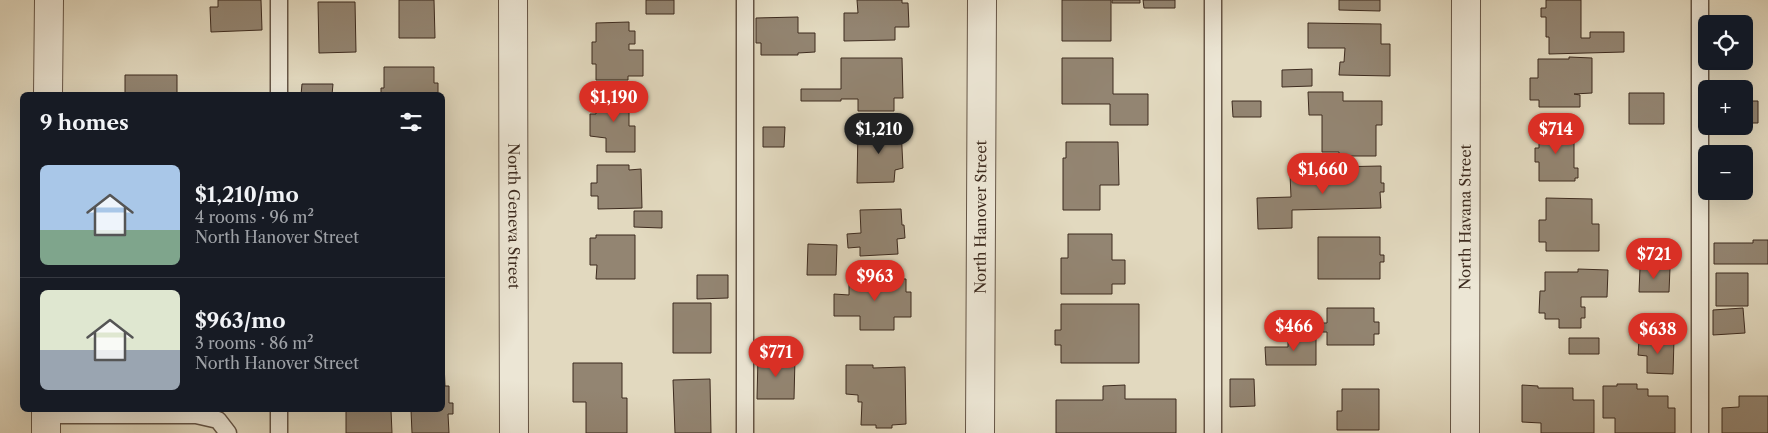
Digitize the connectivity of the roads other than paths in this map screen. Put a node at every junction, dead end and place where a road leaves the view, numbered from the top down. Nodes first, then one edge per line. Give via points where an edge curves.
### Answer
1 (49, 0) edge
2 (279, 0) edge
3 (513, 0) edge
4 (745, 0) edge
5 (982, 0) edge
6 (1213, 0) edge
7 (1466, 0) edge
8 (1700, 0) edge
9 (48, 92) edge
10 (279, 92) edge
11 (279, 412) edge
12 (46, 419) edge
13 (228, 433) edge
14 (279, 433) edge
15 (514, 433) edge
16 (745, 433) edge
17 (980, 433) edge
18 (1213, 433) edge
19 (1466, 433) edge
20 (1700, 433) edge

1 - 9 street
2 - 10 lane
3 - 15 street, North Geneva Street
4 - 16 lane
5 - 17 street, North Hanover Street
6 - 18 lane
7 - 19 street, North Havana Street
8 - 20 lane
11 - 14 lane
12 - 13 lane via 196,415 218,420

